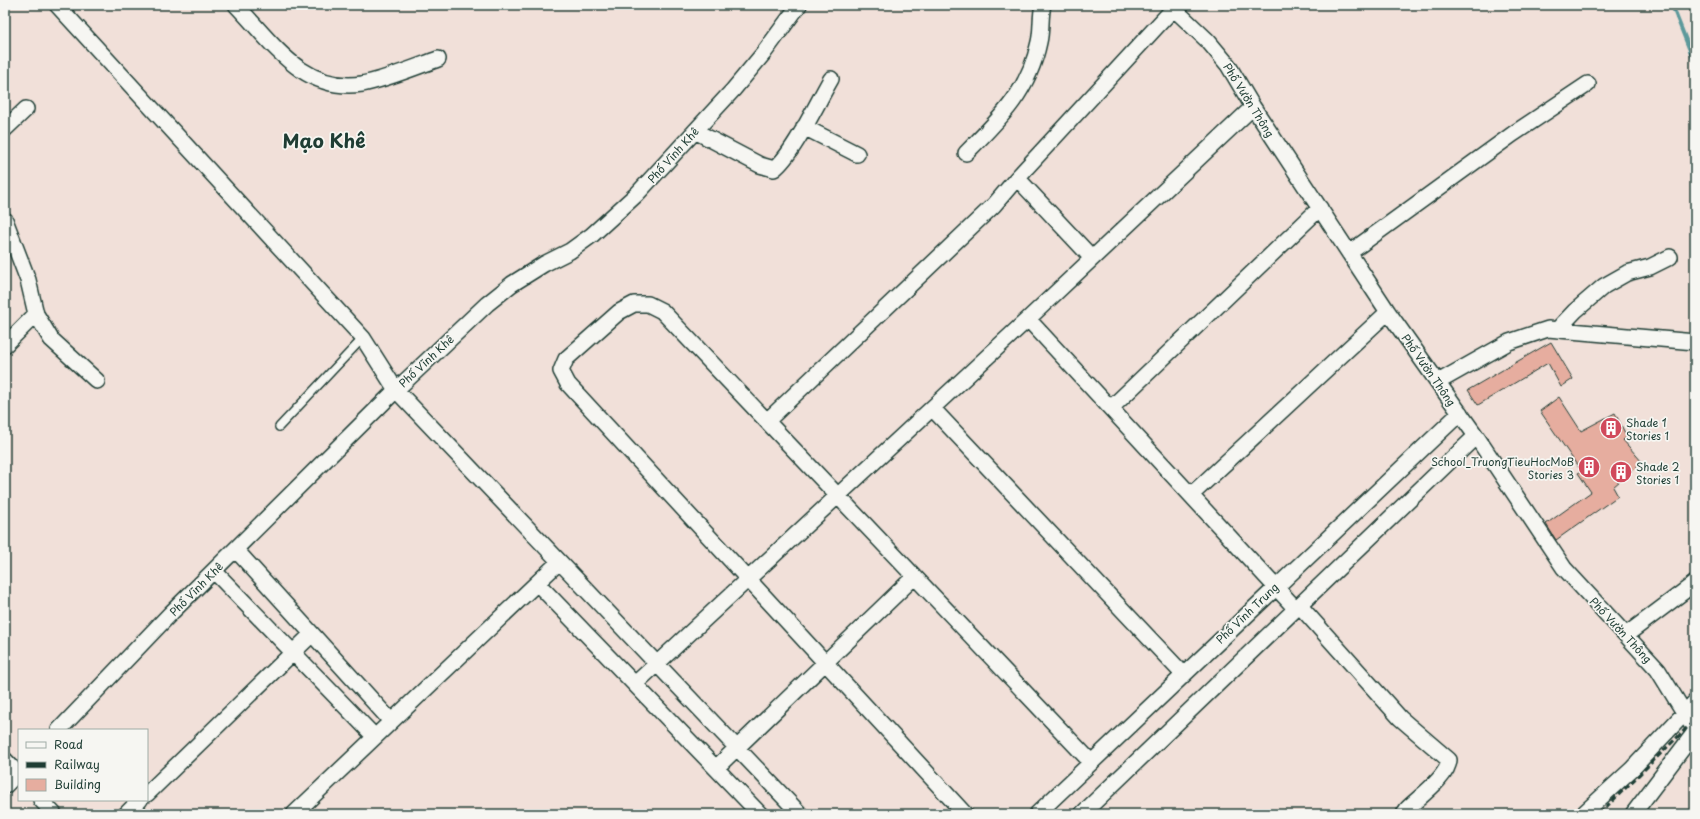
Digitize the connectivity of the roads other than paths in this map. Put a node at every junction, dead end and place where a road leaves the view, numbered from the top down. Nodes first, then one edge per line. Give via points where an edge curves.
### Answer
1 (57, 5) edge
2 (236, 5) edge
3 (799, 5) edge
4 (1043, 5) edge
5 (1172, 7) edge
6 (438, 59) dead end
7 (831, 78) dead end
8 (1588, 84) dead end
9 (1253, 107) junction
10 (26, 109) dead end
11 (804, 127) junction
12 (5, 130) edge
13 (695, 131) junction
14 (966, 153) dead end
15 (857, 154) dead end
16 (1017, 178) junction
17 (1320, 208) junction
18 (5, 220) edge
19 (1349, 253) junction
20 (1670, 257) dead end
21 (1092, 258) junction
22 (1388, 312) junction
23 (36, 314) junction
24 (1028, 319) junction
25 (1557, 330) junction
26 (363, 338) junction
27 (1695, 342) edge
28 (5, 345) edge
29 (97, 381) dead end
30 (1438, 382) junction
31 (396, 390) junction
32 (932, 408) junction
33 (1111, 408) junction
34 (1460, 413) junction
35 (767, 421) junction
36 (279, 427) dead end
37 (1476, 436) junction
38 (1191, 495) junction
39 (838, 496) junction
40 (236, 550) junction
41 (559, 562) junction
42 (214, 571) junction
43 (914, 577) junction
44 (747, 580) junction
45 (537, 583) junction
46 (1695, 583) edge
47 (1275, 586) junction
48 (1297, 607) junction
49 (312, 634) junction
50 (1626, 636) junction
51 (294, 652) junction
52 (656, 664) junction
53 (826, 664) junction
54 (1183, 674) junction
55 (635, 684) junction
56 (1690, 707) edge
57 (391, 721) junction
58 (60, 729) edge
59 (1695, 731) edge
60 (375, 737) junction
61 (737, 748) junction
62 (5, 760) edge
63 (1090, 762) junction
64 (716, 768) junction
65 (18, 772) edge
66 (18, 774) edge
67 (5, 786) edge
68 (148, 793) edge
69 (42, 801) edge
70 (139, 801) edge
71 (54, 814) edge
72 (126, 814) edge
73 (294, 814) edge
74 (760, 814) edge
75 (800, 814) edge
76 (965, 814) edge
77 (1036, 814) edge
78 (1082, 814) edge
79 (1404, 814) edge
80 (1583, 814) edge
81 (1633, 814) edge

1 - 26 street
2 - 6 street via 297,68 319,80 341,86 363,83
3 - 13 street, Phố Vĩnh Khê via 753,66
4 - 14 street via 1039,41 1028,78 1016,99 998,121
5 - 9 street, Phố Vườn Thông via 1208,41 1228,65
5 - 16 street
7 - 11 street
8 - 19 street via 1513,134
9 - 17 street, Phố Vườn Thông
9 - 21 street
10 - 12 street
11 - 13 street via 774,169 760,165
11 - 15 street
13 - 31 street, Phố Vĩnh Khê via 637,194 592,235 570,251 512,284 487,304
16 - 21 street
16 - 35 street via 994,205
17 - 19 street, Phố Vườn Thông
17 - 33 street
18 - 23 street via 28,280
19 - 22 street, Phố Vườn Thông
20 - 25 street via 1650,267 1627,273 1604,286 1574,311
21 - 24 street
22 - 30 street, Phố Vườn Thông
22 - 38 street
23 - 28 street
23 - 29 street via 51,339
24 - 32 street
24 - 33 street
25 - 27 street
25 - 30 street via 1548,329 1509,342
26 - 31 street
26 - 36 lane
30 - 34 street, Phố Vườn Thông
31 - 40 street, Phố Vĩnh Khê
31 - 41 street
32 - 39 street
32 - 54 street
33 - 38 street
34 - 37 street, Phố Vườn Thông
34 - 47 street, Phố Vĩnh Trung
35 - 39 street
35 - 44 street via 662,310 648,304 634,304 619,312 566,359 561,371 568,384
37 - 48 street
37 - 50 street, Phố Vườn Thông via 1564,568
38 - 47 street
39 - 43 street
39 - 44 street
40 - 42 street, Phố Vĩnh Khê
40 - 49 street
41 - 45 street
41 - 52 street
42 - 51 street
42 - 58 street, Phố Vĩnh Khê
43 - 53 street
43 - 63 street
44 - 52 street
44 - 53 street
45 - 55 street
45 - 57 street
46 - 50 street
47 - 48 street
47 - 54 street, Phố Vĩnh Trung
48 - 78 street
48 - 79 street via 1400,718 1449,760 1449,767 1441,777
49 - 51 street
49 - 57 street
50 - 56 street, Phố Vườn Thông
51 - 60 street
51 - 68 street
52 - 55 street
52 - 61 street
53 - 61 street
53 - 76 street
54 - 63 street, Phố Vĩnh Trung
55 - 64 street
56 - 59 street, Phố Vườn Thông
56 - 80 street via 1633,768
57 - 60 street
59 - 81 street
60 - 73 street
61 - 64 street
61 - 75 street
62 - 65 street
63 - 77 street, Phố Vĩnh Trung
64 - 74 street
66 - 67 street
69 - 71 street
70 - 72 street

